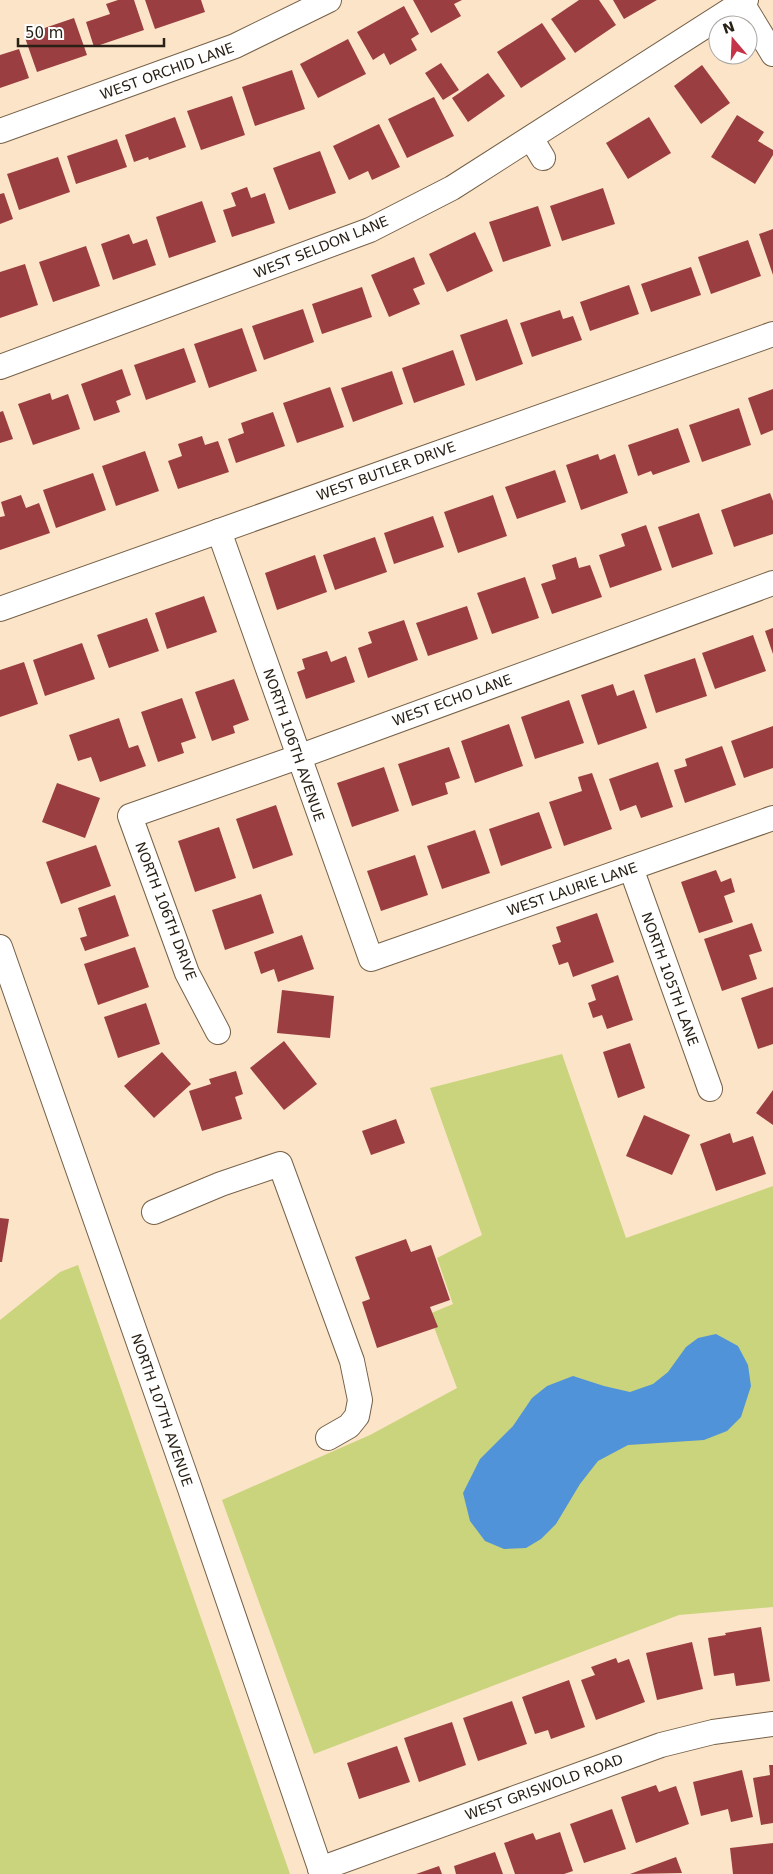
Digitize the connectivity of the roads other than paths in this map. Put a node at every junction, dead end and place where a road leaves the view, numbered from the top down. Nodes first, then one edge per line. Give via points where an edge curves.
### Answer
1 (329, 0) edge
2 (744, 2) edge
3 (773, 54) edge
4 (0, 130) edge
5 (531, 138) junction
6 (543, 158) dead end
7 (773, 334) edge
8 (0, 367) edge
9 (219, 530) junction
10 (773, 583) edge
11 (0, 609) edge
12 (298, 757) junction
13 (130, 816) joint
14 (773, 818) edge
15 (631, 868) junction
16 (0, 947) edge
17 (371, 959) joint
18 (218, 1032) dead end
19 (710, 1089) dead end
20 (154, 1212) dead end
21 (328, 1438) dead end
22 (773, 1724) edge
23 (321, 1872) edge

1 - 4 street, WEST ORCHID LANE via 235,46
2 - 3 street
2 - 5 street, WEST SELDON LANE
5 - 6 street
5 - 8 street, WEST SELDON LANE via 452,188 370,230
7 - 9 street, WEST BUTLER DRIVE
9 - 11 street, WEST BUTLER DRIVE
9 - 12 street, NORTH 106TH AVENUE
10 - 12 street, WEST ECHO LANE
12 - 13 street, WEST ECHO LANE
12 - 17 street, NORTH 106TH AVENUE
13 - 18 street, NORTH 106TH DRIVE via 187,973
14 - 15 street, WEST LAURIE LANE
15 - 17 street, WEST LAURIE LANE
15 - 19 street, NORTH 105TH LANE
16 - 23 street, NORTH 107TH AVENUE
20 - 21 street via 280,1164 352,1360 360,1400 357,1416 349,1426
22 - 23 street, WEST GRISWOLD ROAD via 713,1732 660,1745

